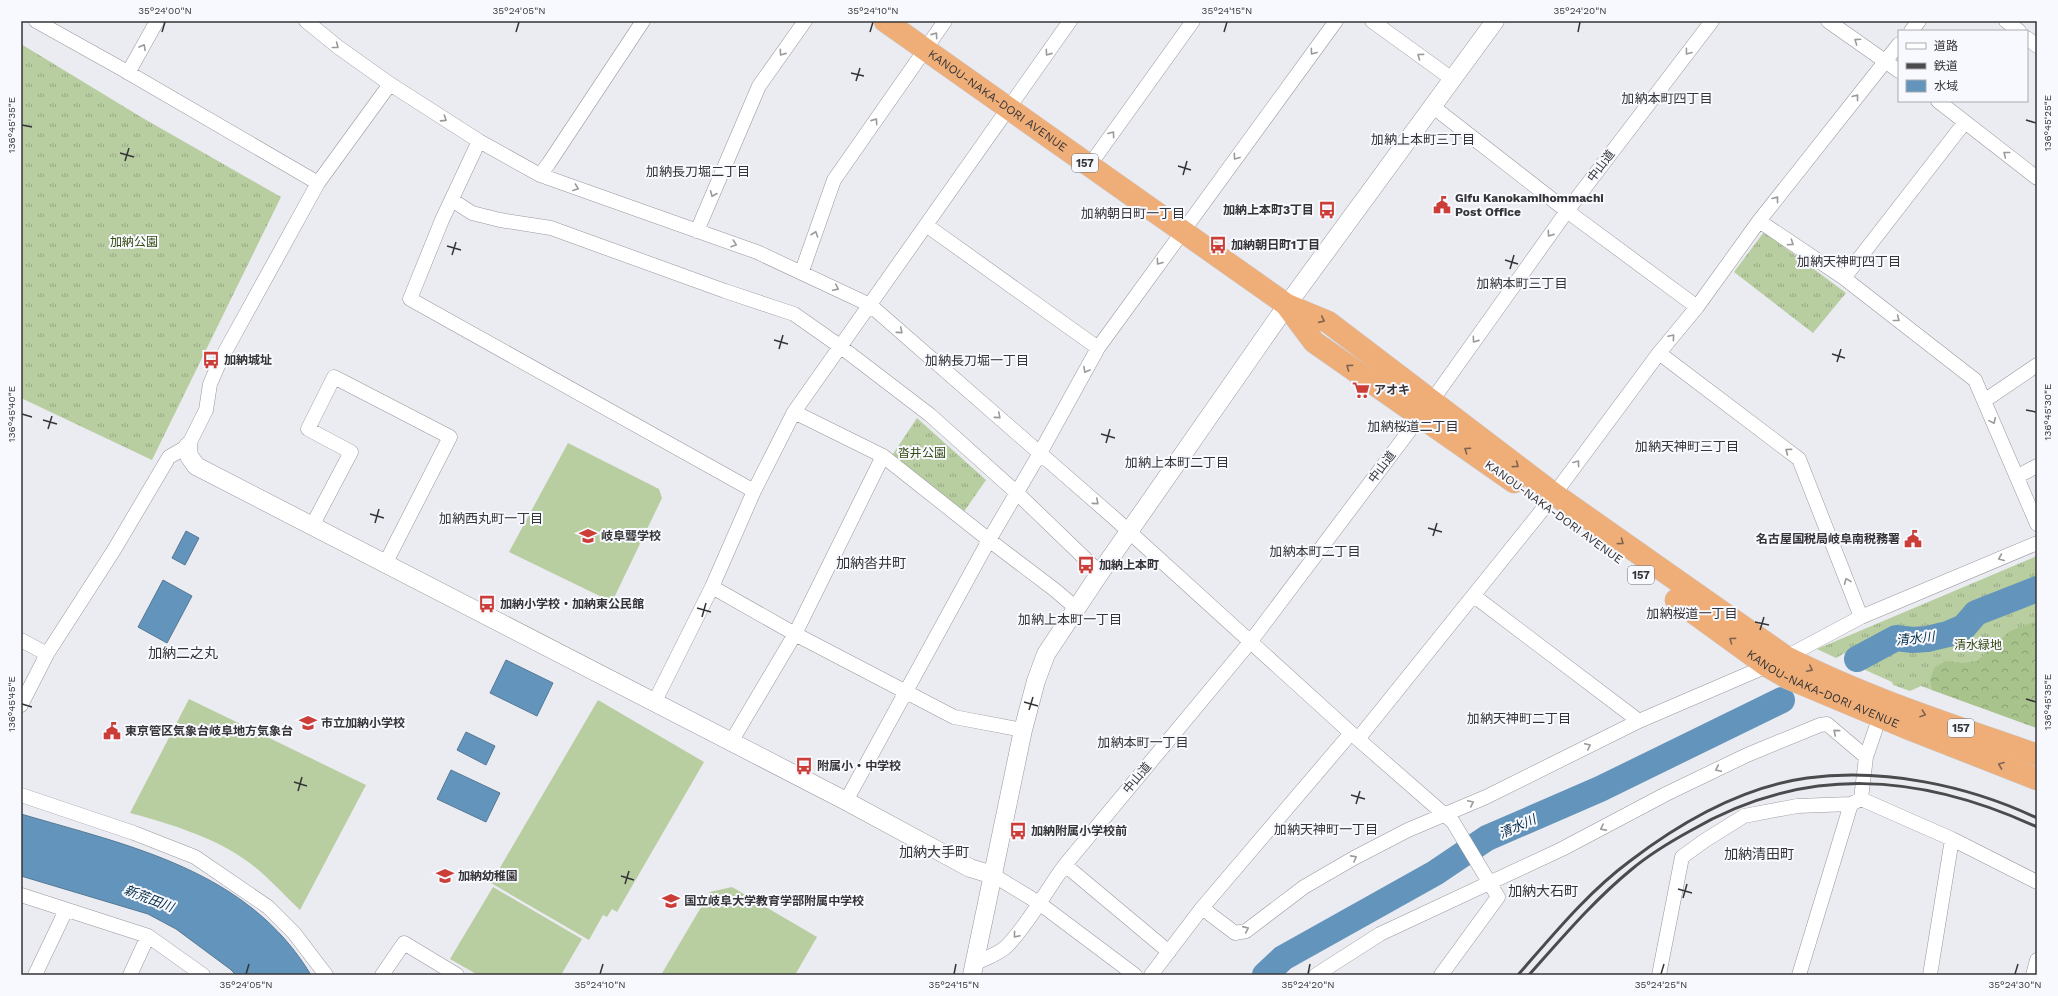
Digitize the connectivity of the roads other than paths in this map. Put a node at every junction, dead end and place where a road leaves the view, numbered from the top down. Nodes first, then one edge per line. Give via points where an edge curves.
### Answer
1 (36, 21) edge
2 (157, 21) edge
3 (306, 21) edge
4 (643, 21) edge
5 (805, 21) edge
6 (885, 21) edge
7 (946, 21) edge
8 (1070, 21) edge
9 (1193, 21) edge
10 (1336, 21) edge
11 (1372, 21) edge
12 (1495, 21) edge
13 (1712, 21) edge
14 (1828, 21) edge
15 (1920, 21) edge
16 (2006, 21) edge
17 (1912, 30) edge
18 (2018, 30) edge
19 (2028, 39) edge
20 (1898, 45) edge
21 (2037, 46) edge
22 (925, 50) junction
23 (1885, 60) junction
24 (1898, 70) edge
25 (128, 72) junction
26 (1452, 78) junction
27 (390, 84) junction
28 (1939, 102) edge
29 (1432, 106) junction
30 (1009, 109) junction
31 (1965, 122) junction
32 (479, 141) junction
33 (1089, 166) junction
34 (540, 175) junction
35 (2037, 178) edge
36 (318, 183) junction
37 (452, 200) junction
38 (1567, 211) junction
39 (1759, 221) junction
40 (926, 225) junction
41 (697, 231) junction
42 (1182, 232) junction
43 (802, 271) junction
44 (1844, 278) junction
45 (870, 305) junction
46 (1286, 305) junction
47 (1697, 307) junction
48 (841, 346) junction
49 (1098, 348) junction
50 (1659, 353) junction
51 (2037, 365) edge
52 (1984, 401) junction
53 (1426, 409) junction
54 (794, 412) junction
55 (188, 446) junction
56 (1040, 453) junction
57 (883, 456) junction
58 (2037, 466) edge
59 (2018, 476) junction
60 (754, 491) junction
61 (1017, 493) junction
62 (1550, 499) junction
63 (2037, 524) edge
64 (312, 526) junction
65 (1129, 532) junction
66 (989, 540) junction
67 (2037, 543) edge
68 (385, 564) junction
69 (1100, 573) junction
70 (712, 587) junction
71 (1474, 596) junction
72 (1076, 608) junction
73 (1861, 617) junction
74 (795, 634) junction
75 (21, 640) edge
76 (1251, 641) junction
77 (47, 654) junction
78 (1776, 662) junction
79 (906, 691) junction
80 (654, 703) junction
81 (21, 705) edge
82 (1880, 716) junction
83 (1639, 721) junction
84 (1023, 730) junction
85 (1354, 736) junction
86 (732, 742) junction
87 (2037, 755) edge
88 (1866, 757) junction
89 (2037, 779) edge
90 (21, 795) edge
91 (846, 801) junction
92 (1856, 802) junction
93 (1445, 815) junction
94 (1952, 838) junction
95 (1065, 866) junction
96 (992, 875) junction
97 (2037, 882) edge
98 (1491, 883) junction
99 (21, 895) edge
100 (1040, 903) junction
101 (1202, 908) junction
102 (66, 910) junction
103 (148, 936) junction
104 (1169, 952) junction
105 (2037, 960) edge
106 (973, 970) edge
107 (35, 975) edge
108 (130, 975) edge
109 (203, 975) edge
110 (326, 975) edge
111 (382, 975) edge
112 (457, 975) edge
113 (1136, 975) edge
114 (1151, 975) edge
115 (1316, 975) edge
116 (1441, 975) edge
117 (1658, 975) edge
118 (1799, 975) edge
119 (1930, 975) edge
120 (2033, 975) edge

1 - 25 street
25 -> 2 street
3 -> 27 street
4 - 34 street
5 -> 41 street via 758,86
6 - 22 highway, KANOU-NAKA-DORI AVENUE / 157
22 -> 7 street
8 -> 30 street
33 -> 9 street
10 -> 42 street
26 -> 11 street
12 - 26 street
13 -> 38 street, 中山道
23 -> 14 street
15 - 17 street
16 - 18 street
19 - 21 street
20 - 23 street
22 - 30 highway, KANOU-NAKA-DORI AVENUE / 157
43 -> 22 street via 834,180
23 - 24 street
39 -> 23 street
25 - 36 street
26 - 29 street
27 -> 32 street
27 - 36 street
28 - 31 street
29 - 38 street
29 - 46 street
30 - 33 highway, KANOU-NAKA-DORI AVENUE / 157
30 - 40 street
35 -> 31 street
31 - 44 street
32 - 34 street
32 - 37 street
33 - 42 highway, KANOU-NAKA-DORI AVENUE / 157
34 -> 41 street
36 - 55 street via 221,359 210,384 206,410
37 - 48 street via 472,213 550,228 794,314
37 - 60 street via 410,299
38 - 47 street
38 -> 53 street, 中山道
39 -> 44 street
39 - 47 street
40 - 45 street
40 - 49 street
41 -> 43 street
42 - 46 highway, KANOU-NAKA-DORI AVENUE / 157
42 -> 49 street
43 -> 45 street
44 -> 52 street via 1975,380
45 - 48 street
45 -> 56 street
46 - 53 highway, KANOU-NAKA-DORI AVENUE / 157 via 1314,342
46 - 65 street
50 -> 47 street
48 - 54 street
48 - 61 street via 930,415
49 -> 56 street
62 -> 50 street
73 -> 50 street via 1799,459
51 - 52 street
52 -> 59 street
53 - 62 highway, KANOU-NAKA-DORI AVENUE / 157
53 - 76 street, 中山道
54 - 57 street
54 - 60 street
55 - 64 street via 189,456 196,466
55 - 77 street via 169,457 114,550
56 - 61 street
56 -> 65 street
57 - 66 street
57 - 74 street
58 - 59 street
59 - 63 street
60 - 70 street
61 - 66 street
61 - 69 street
62 - 71 street
62 - 78 highway, KANOU-NAKA-DORI AVENUE / 157 via 1628,566
64 - 68 street
64 - 68 street via 351,452 308,429 334,378 450,436
65 - 69 street
65 - 76 street
66 - 72 street
66 - 79 street
67 -> 73 street
68 - 80 street
69 - 72 street
70 - 74 street
70 - 80 street
71 - 83 street
71 - 85 street
72 - 84 street via 1046,654
73 - 78 street
74 - 79 street
74 - 86 street
75 - 77 street
76 - 85 street
76 - 95 street, 中山道
77 - 81 street
78 - 82 highway, KANOU-NAKA-DORI AVENUE / 157 via 1788,678
78 - 83 street
78 -> 87 highway, KANOU-NAKA-DORI AVENUE / 157 via 1816,673
79 - 84 street via 954,717
79 - 91 street
80 - 86 street
82 - 88 street
89 -> 82 highway, KANOU-NAKA-DORI AVENUE / 157
93 -> 83 street
84 - 96 street
85 - 93 street
85 - 101 street
86 - 91 street
88 - 92 street
88 -> 98 street via 1827,724 1820,724 1666,794
90 - 110 street via 134,833 195,857 268,907 294,933
91 - 96 street via 970,868
92 - 94 street
92 - 117 street via 1797,806 1744,816 1704,840 1682,857
92 - 118 street
93 - 98 street via 1464,837
101 -> 93 street via 1234,933 1246,931 1304,887 1408,830
94 - 97 street
94 - 119 street
95 - 100 street, 中山道 via 1047,889
95 - 104 street
96 - 100 street
96 - 106 street
98 - 115 street via 1380,934
98 - 116 street via 1498,897
99 - 102 street
100 -> 106 street, 中山道 via 1006,947
100 - 113 street
101 - 104 street
102 - 103 street
102 - 107 street
103 - 108 street
103 - 109 street
104 - 114 street
105 - 120 street
111 - 112 street via 404,943

